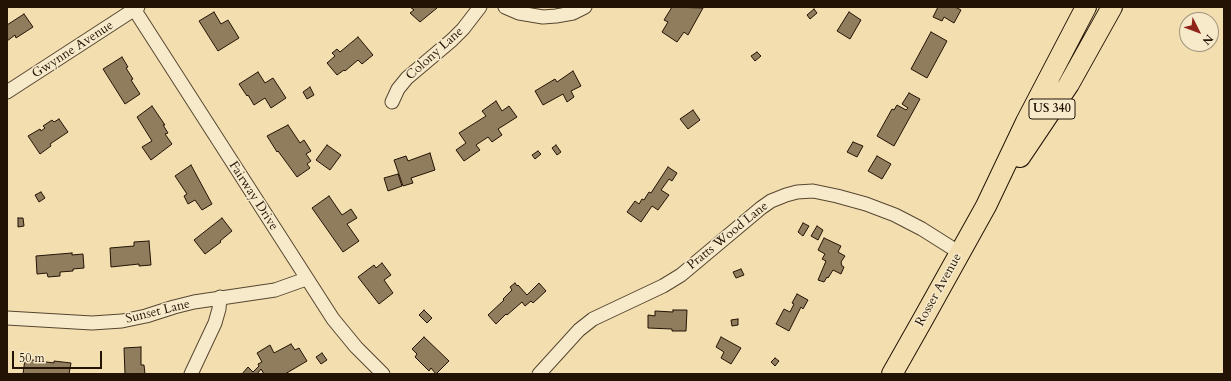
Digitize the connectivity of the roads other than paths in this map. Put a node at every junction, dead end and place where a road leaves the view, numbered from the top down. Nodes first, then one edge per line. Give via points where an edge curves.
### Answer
1 (480, 7) edge
2 (506, 7) edge
3 (585, 7) edge
4 (1086, 7) edge
5 (1112, 7) edge
6 (136, 8) edge
7 (7, 92) edge
8 (392, 102) dead end
9 (986, 206) junction
10 (960, 253) junction
11 (306, 279) junction
12 (220, 297) junction
13 (7, 318) edge
14 (191, 374) edge
15 (383, 374) edge
16 (539, 374) edge
17 (892, 374) edge

1 - 8 street, Colony Lane via 452,40 407,78
2 - 3 street via 519,14 543,17 573,13
4 - 9 main road, Rosser Avenue / US 340
5 - 9 main road, Rosser Avenue / US 340 via 1069,84
6 - 7 street, Gwynne Avenue
6 - 11 street, Fairway Drive
9 - 10 main road, Rosser Avenue / US 340
10 - 16 street, Pratts Wood Lane via 922,229 866,204 813,191 786,195 761,208 681,275 593,319 579,330
10 - 17 main road, Rosser Avenue / US 340
11 - 12 street, Sunset Lane via 275,290
11 - 15 street, Fairway Drive via 333,319
12 - 13 street, Sunset Lane via 122,321 92,323
12 - 14 street via 215,323

